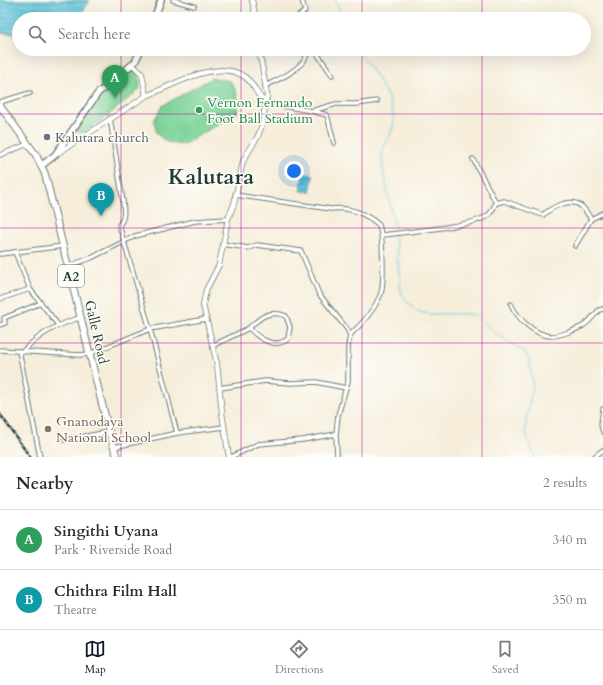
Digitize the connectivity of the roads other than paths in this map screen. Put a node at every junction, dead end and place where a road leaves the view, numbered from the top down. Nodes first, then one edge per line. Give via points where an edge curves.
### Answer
1 (161, 0) edge
2 (173, 0) edge
3 (252, 0) edge
4 (302, 0) edge
5 (194, 6) dead end
6 (157, 12) edge
7 (255, 12) edge
8 (304, 12) edge
9 (137, 56) edge
10 (260, 56) edge
11 (306, 56) edge
12 (319, 56) edge
13 (132, 64) junction
14 (332, 75) dead end
15 (265, 86) junction
16 (30, 92) dead end
17 (146, 96) junction
18 (377, 101) dead end
19 (0, 102) edge
20 (266, 102) junction
21 (0, 106) edge
22 (312, 111) junction
23 (110, 118) junction
24 (334, 142) dead end
25 (28, 144) junction
26 (0, 155) edge
27 (55, 155) junction
28 (473, 158) dead end
29 (41, 166) junction
30 (235, 194) junction
31 (496, 203) junction
32 (603, 213) edge
33 (228, 219) junction
34 (591, 219) junction
35 (382, 235) junction
36 (124, 243) junction
37 (222, 244) junction
38 (63, 246) junction
39 (575, 246) dead end
40 (15, 252) junction
41 (0, 254) edge
42 (69, 266) junction
43 (30, 289) junction
44 (0, 299) edge
45 (41, 303) junction
46 (511, 304) dead end
47 (603, 310) edge
48 (82, 317) junction
49 (206, 319) junction
50 (0, 324) edge
51 (58, 324) junction
52 (249, 328) junction
53 (150, 329) junction
54 (350, 335) junction
55 (214, 345) junction
56 (0, 350) edge
57 (21, 351) junction
58 (89, 354) junction
59 (220, 388) junction
60 (346, 388) junction
61 (603, 409) edge
62 (224, 427) junction
63 (109, 432) junction
64 (603, 432) edge
65 (177, 433) junction
66 (336, 434) junction
67 (64, 440) dead end
68 (114, 447) junction
69 (603, 450) edge
70 (40, 457) edge
71 (116, 457) edge
72 (230, 457) edge
73 (337, 457) edge
74 (594, 457) edge

1 - 6 main road
2 - 5 street
3 - 7 street
4 - 8 street
9 - 13 main road
10 - 15 street
11 - 15 street via 283,78
12 - 14 street
13 - 17 street via 142,74
13 - 27 main road via 98,93
15 - 20 street
16 - 19 street
17 - 20 street via 189,77 222,70 244,76
17 - 23 street
18 - 22 street via 336,104
20 - 22 street
20 - 30 street via 258,136 243,161
21 - 25 highway, Galle Road / A2
22 - 24 street via 327,115
23 - 27 street
23 - 36 street via 123,202 124,216 119,225
25 - 26 street
25 - 29 highway, Galle Road / A2
27 - 29 main road
28 - 31 street
29 - 38 highway, Galle Road / A2
30 - 33 street
30 - 35 street via 352,210 379,225
31 - 34 street via 504,202 543,215 553,207 574,203 581,206
31 - 35 street via 488,216 478,220
32 - 34 street
33 - 36 street via 195,221 167,227 135,236
33 - 37 street
34 - 39 street
35 - 54 street via 381,295 365,321
36 - 42 street
36 - 53 street
37 - 49 street via 219,265 206,290 203,306
37 - 54 street via 248,248 257,245 301,251 319,294
38 - 40 street
38 - 42 highway, Galle Road / A2
40 - 41 street
40 - 43 street
42 - 48 highway, Galle Road / A2
43 - 44 street
43 - 45 street
45 - 50 street via 4,318 5,323
45 - 51 street
46 - 47 street via 531,328 548,336 580,328 599,310
48 - 51 street
48 - 58 highway, Galle Road / A2
49 - 53 street
49 - 55 street
51 - 57 street
52 - 52 street via 277,345 288,339 290,327 286,316 272,313 258,319
52 - 55 street
53 - 58 street
53 - 65 street
54 - 60 street
55 - 59 street
56 - 57 street
57 - 58 street
57 - 70 street
58 - 63 highway, Galle Road / A2
59 - 60 street via 265,380 290,383 316,382
59 - 62 street
60 - 66 street via 338,415
61 - 64 street
62 - 65 street
62 - 72 street
63 - 67 street
63 - 68 highway, Galle Road / A2
65 - 68 street
66 - 72 street via 258,444
66 - 73 street
68 - 71 highway, Galle Road / A2
69 - 74 street

